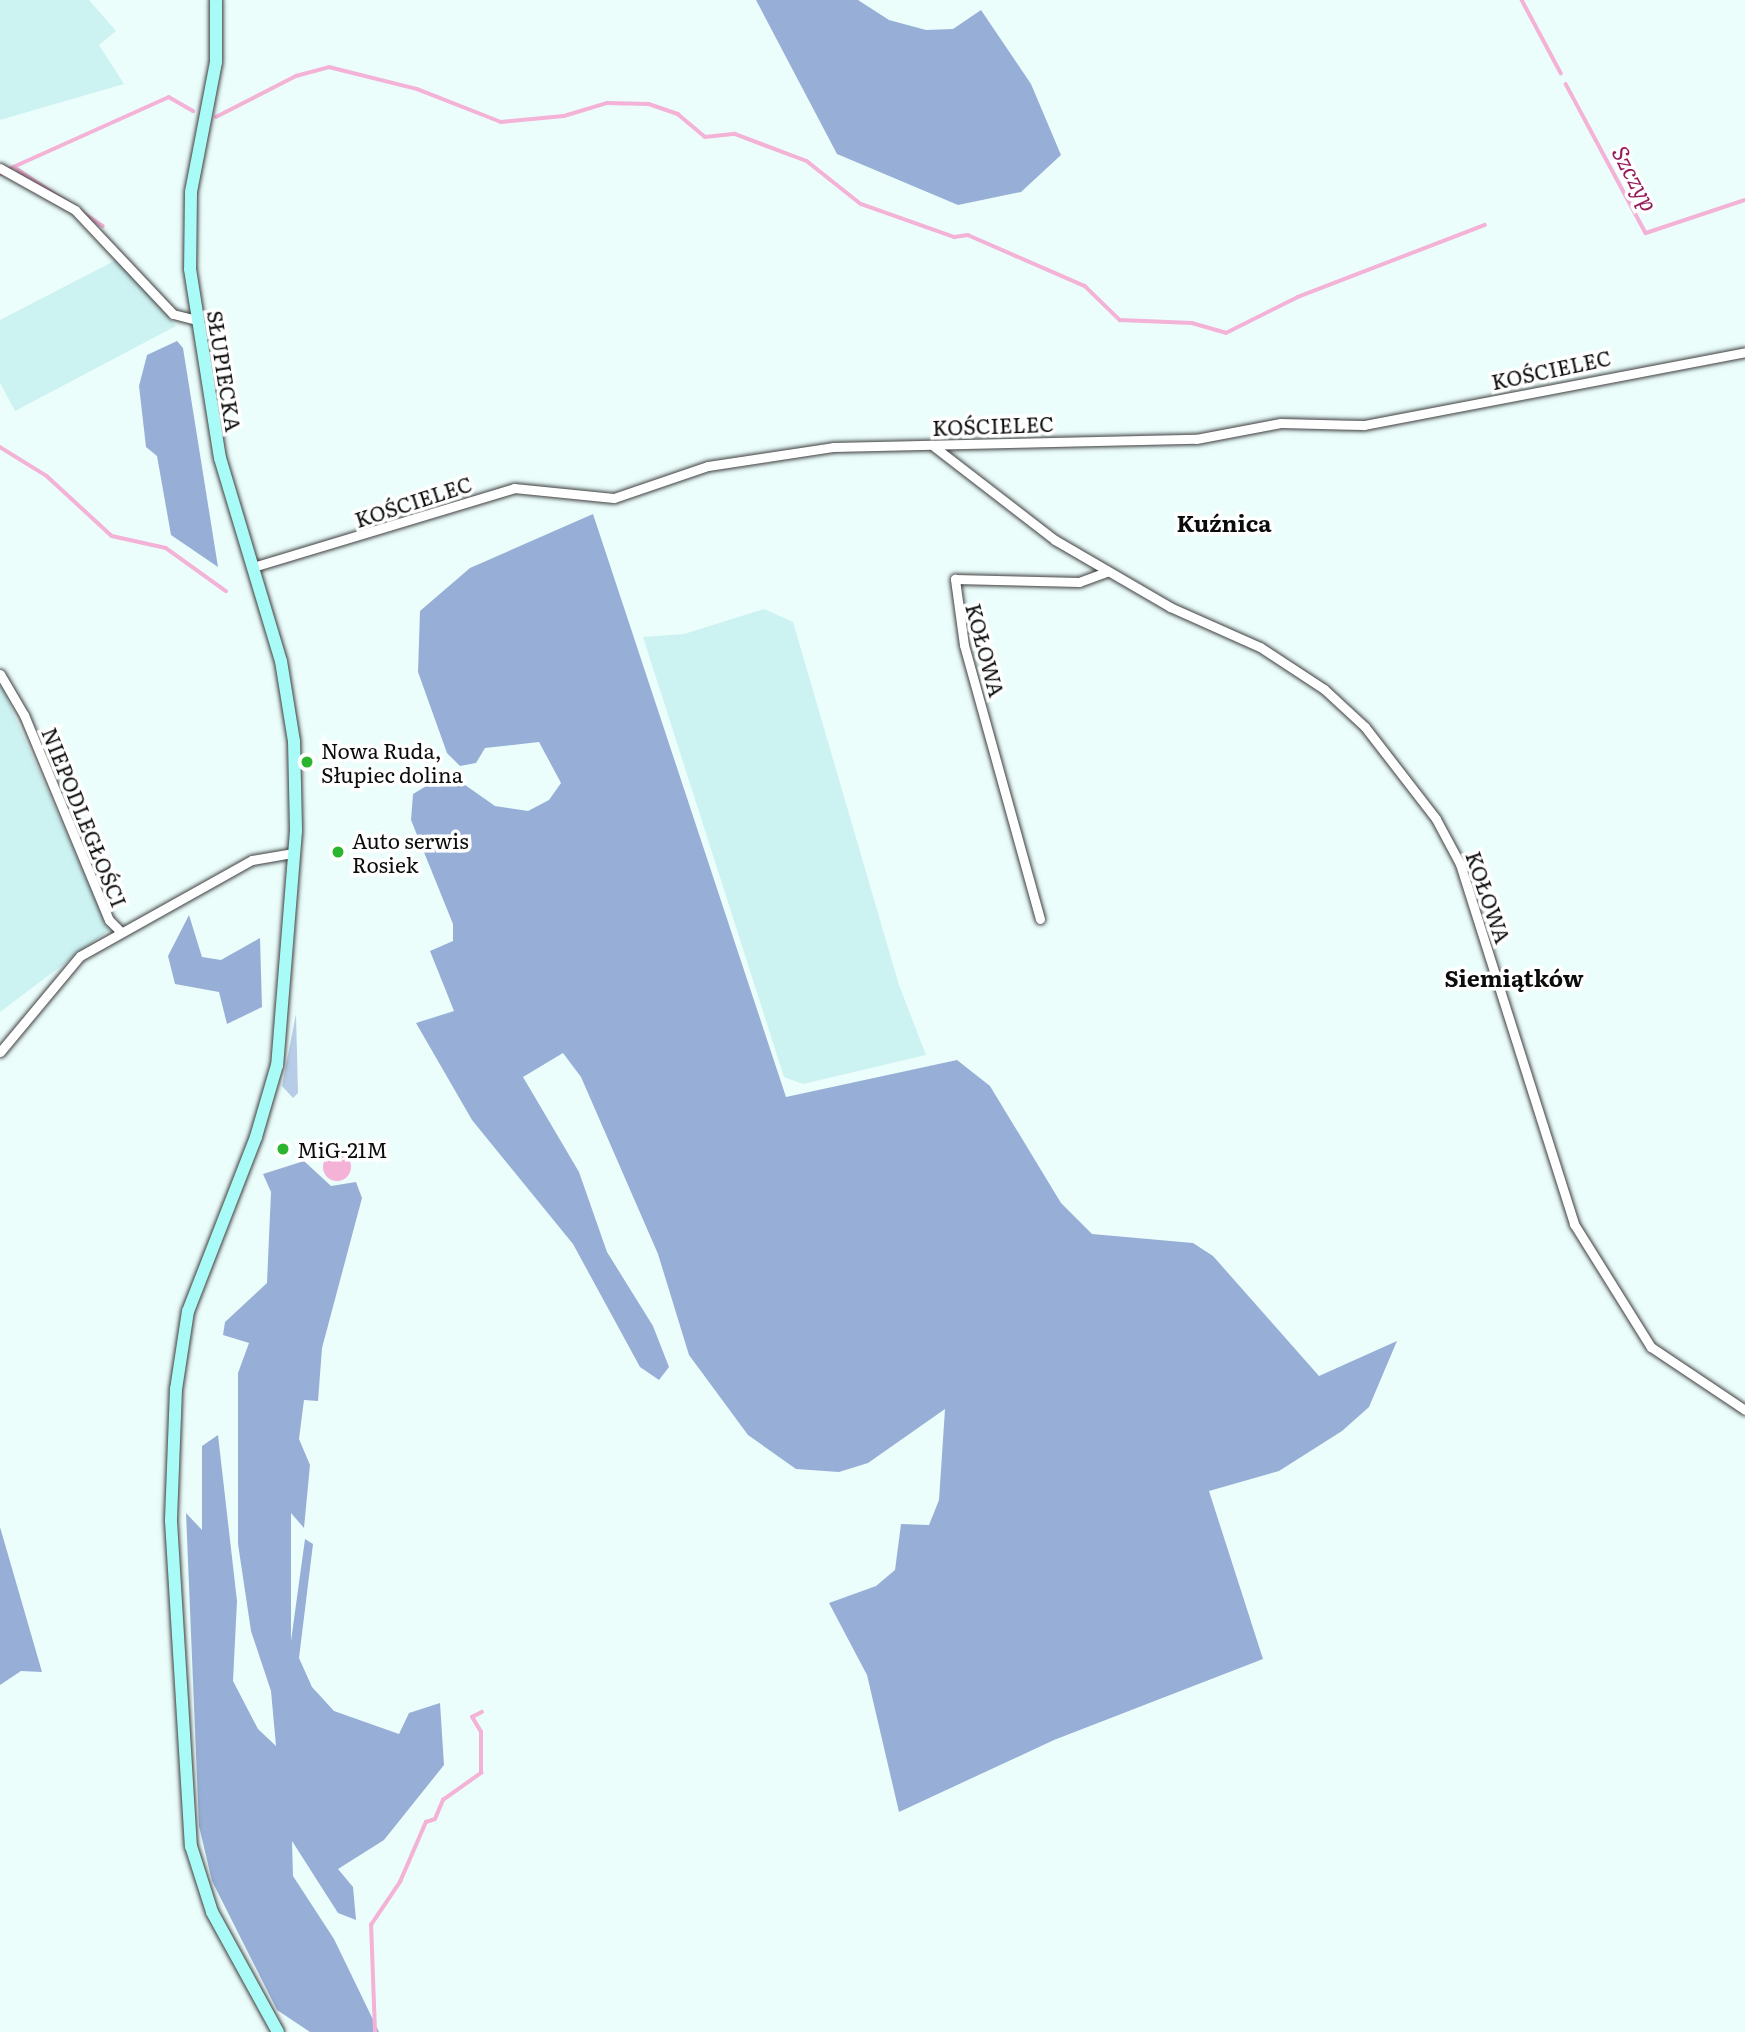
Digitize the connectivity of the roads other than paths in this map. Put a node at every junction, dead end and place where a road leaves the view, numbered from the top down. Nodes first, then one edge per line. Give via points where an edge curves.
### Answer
1 (216, 0) edge
2 (0, 168) edge
3 (197, 320) junction
4 (1745, 352) edge
5 (932, 445) junction
6 (253, 567) junction
7 (1107, 572) junction
8 (0, 674) edge
9 (293, 853) junction
10 (1040, 919) dead end
11 (119, 930) junction
12 (0, 1052) edge
13 (1745, 1410) edge
14 (278, 2032) edge

1 - 3 main road, SŁUPIECKA via 216,62 188,220
2 - 3 street via 91,223 173,314
3 - 6 main road, SŁUPIECKA via 220,458
4 - 5 street, KOŚCIELEC via 1364,425 1281,423 1196,439 1128,436
5 - 6 street, KOŚCIELEC via 833,447 748,458 614,498 513,488
5 - 7 street, KOŁOWA
6 - 9 main road, SŁUPIECKA via 281,661 294,741
7 - 10 street, KOŁOWA via 1079,582 955,579 964,645
7 - 13 street, KOŁOWA via 1260,647 1324,689 1357,718 1436,819 1460,864 1503,987 1544,1144 1574,1224 1660,1357
8 - 11 street, NIEPODLEGŁOŚCI via 24,715 109,920
9 - 11 street via 252,860
9 - 14 main road, SŁUPIECKA via 277,1065 256,1137 188,1311 171,1467 191,1846 212,1912
11 - 12 street, NIEPODLEGŁOŚCI via 61,972

